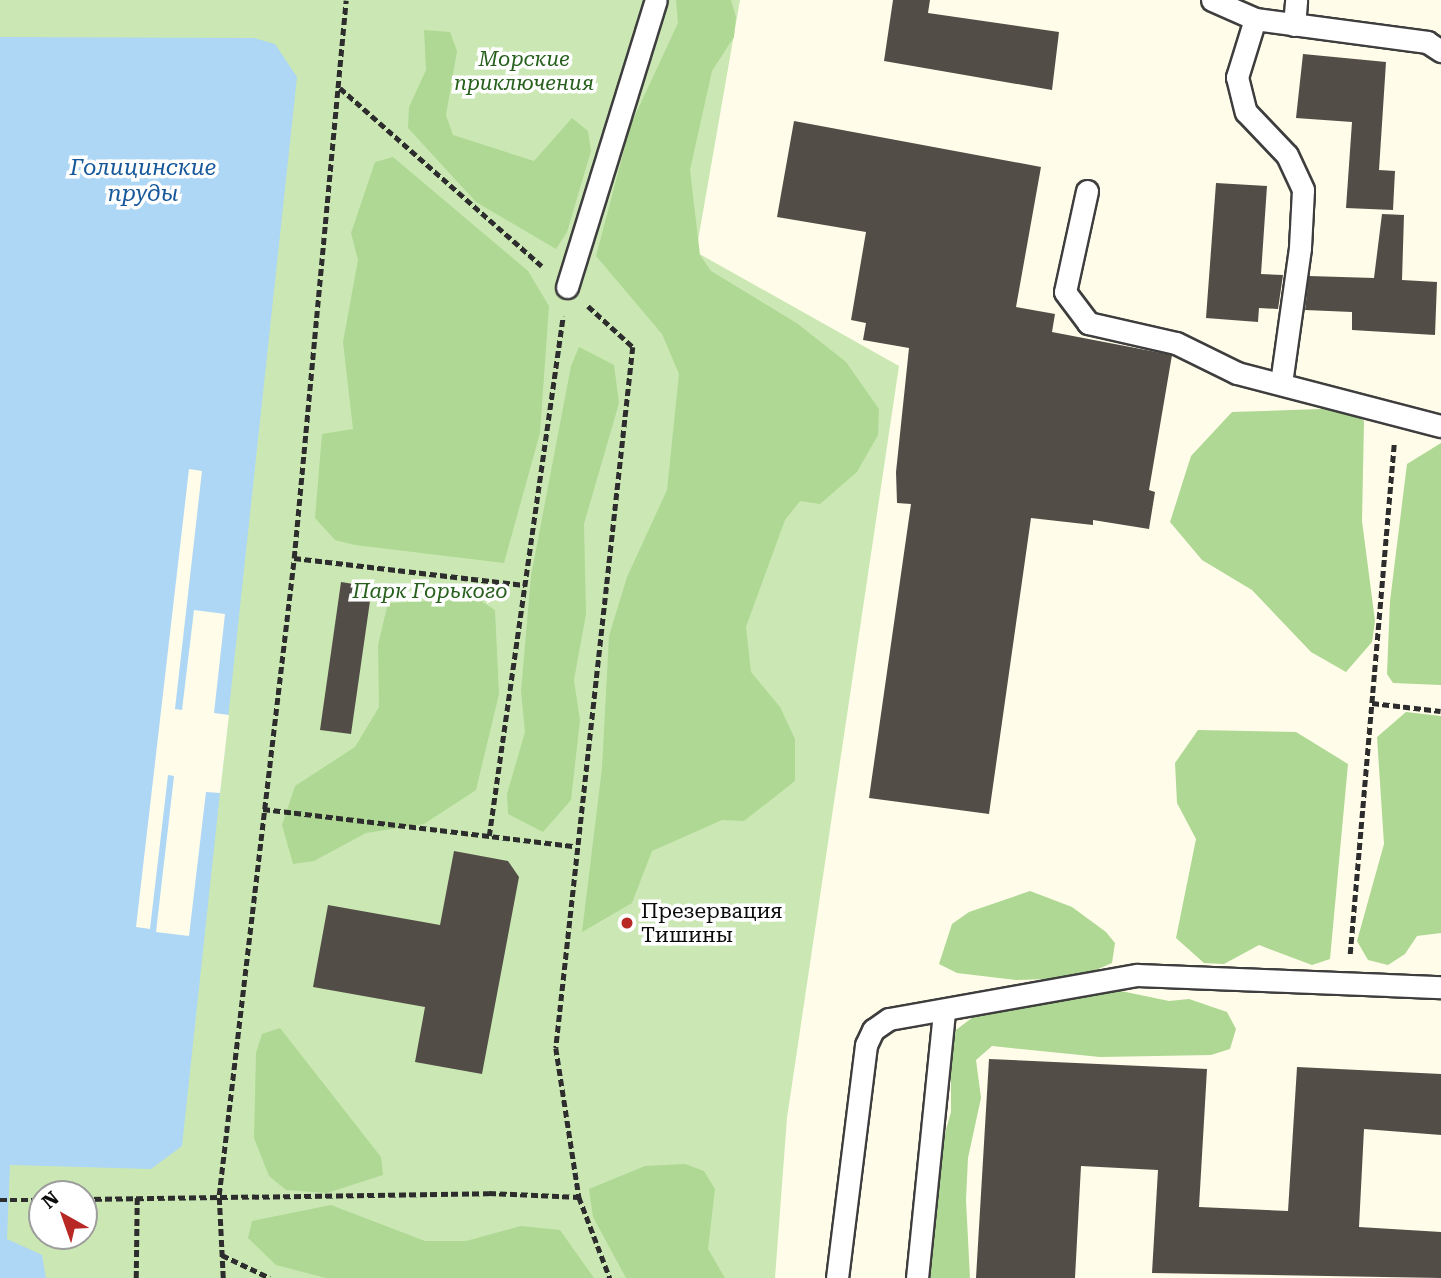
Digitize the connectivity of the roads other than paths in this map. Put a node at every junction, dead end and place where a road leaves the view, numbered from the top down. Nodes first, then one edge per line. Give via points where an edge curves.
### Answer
1 (656, 0) edge
2 (1212, 0) edge
3 (1296, 0) edge
4 (1255, 19) junction
5 (1294, 25) junction
6 (1441, 51) edge
7 (1087, 191) dead end
8 (567, 287) road end
9 (1281, 384) junction
10 (1441, 426) edge
11 (1441, 987) edge
12 (944, 1010) junction
13 (837, 1278) edge
14 (917, 1278) edge

1 - 8 lane
2 - 4 lane
3 - 5 lane
4 - 5 lane
4 - 9 lane via 1237,77 1246,112 1287,155 1303,190 1300,248
5 - 6 lane via 1427,42
7 - 9 lane via 1066,292 1088,323 1176,343 1237,373
9 - 10 lane
11 - 12 lane via 1138,975
12 - 13 lane via 889,1019 873,1030 866,1045
12 - 14 lane

